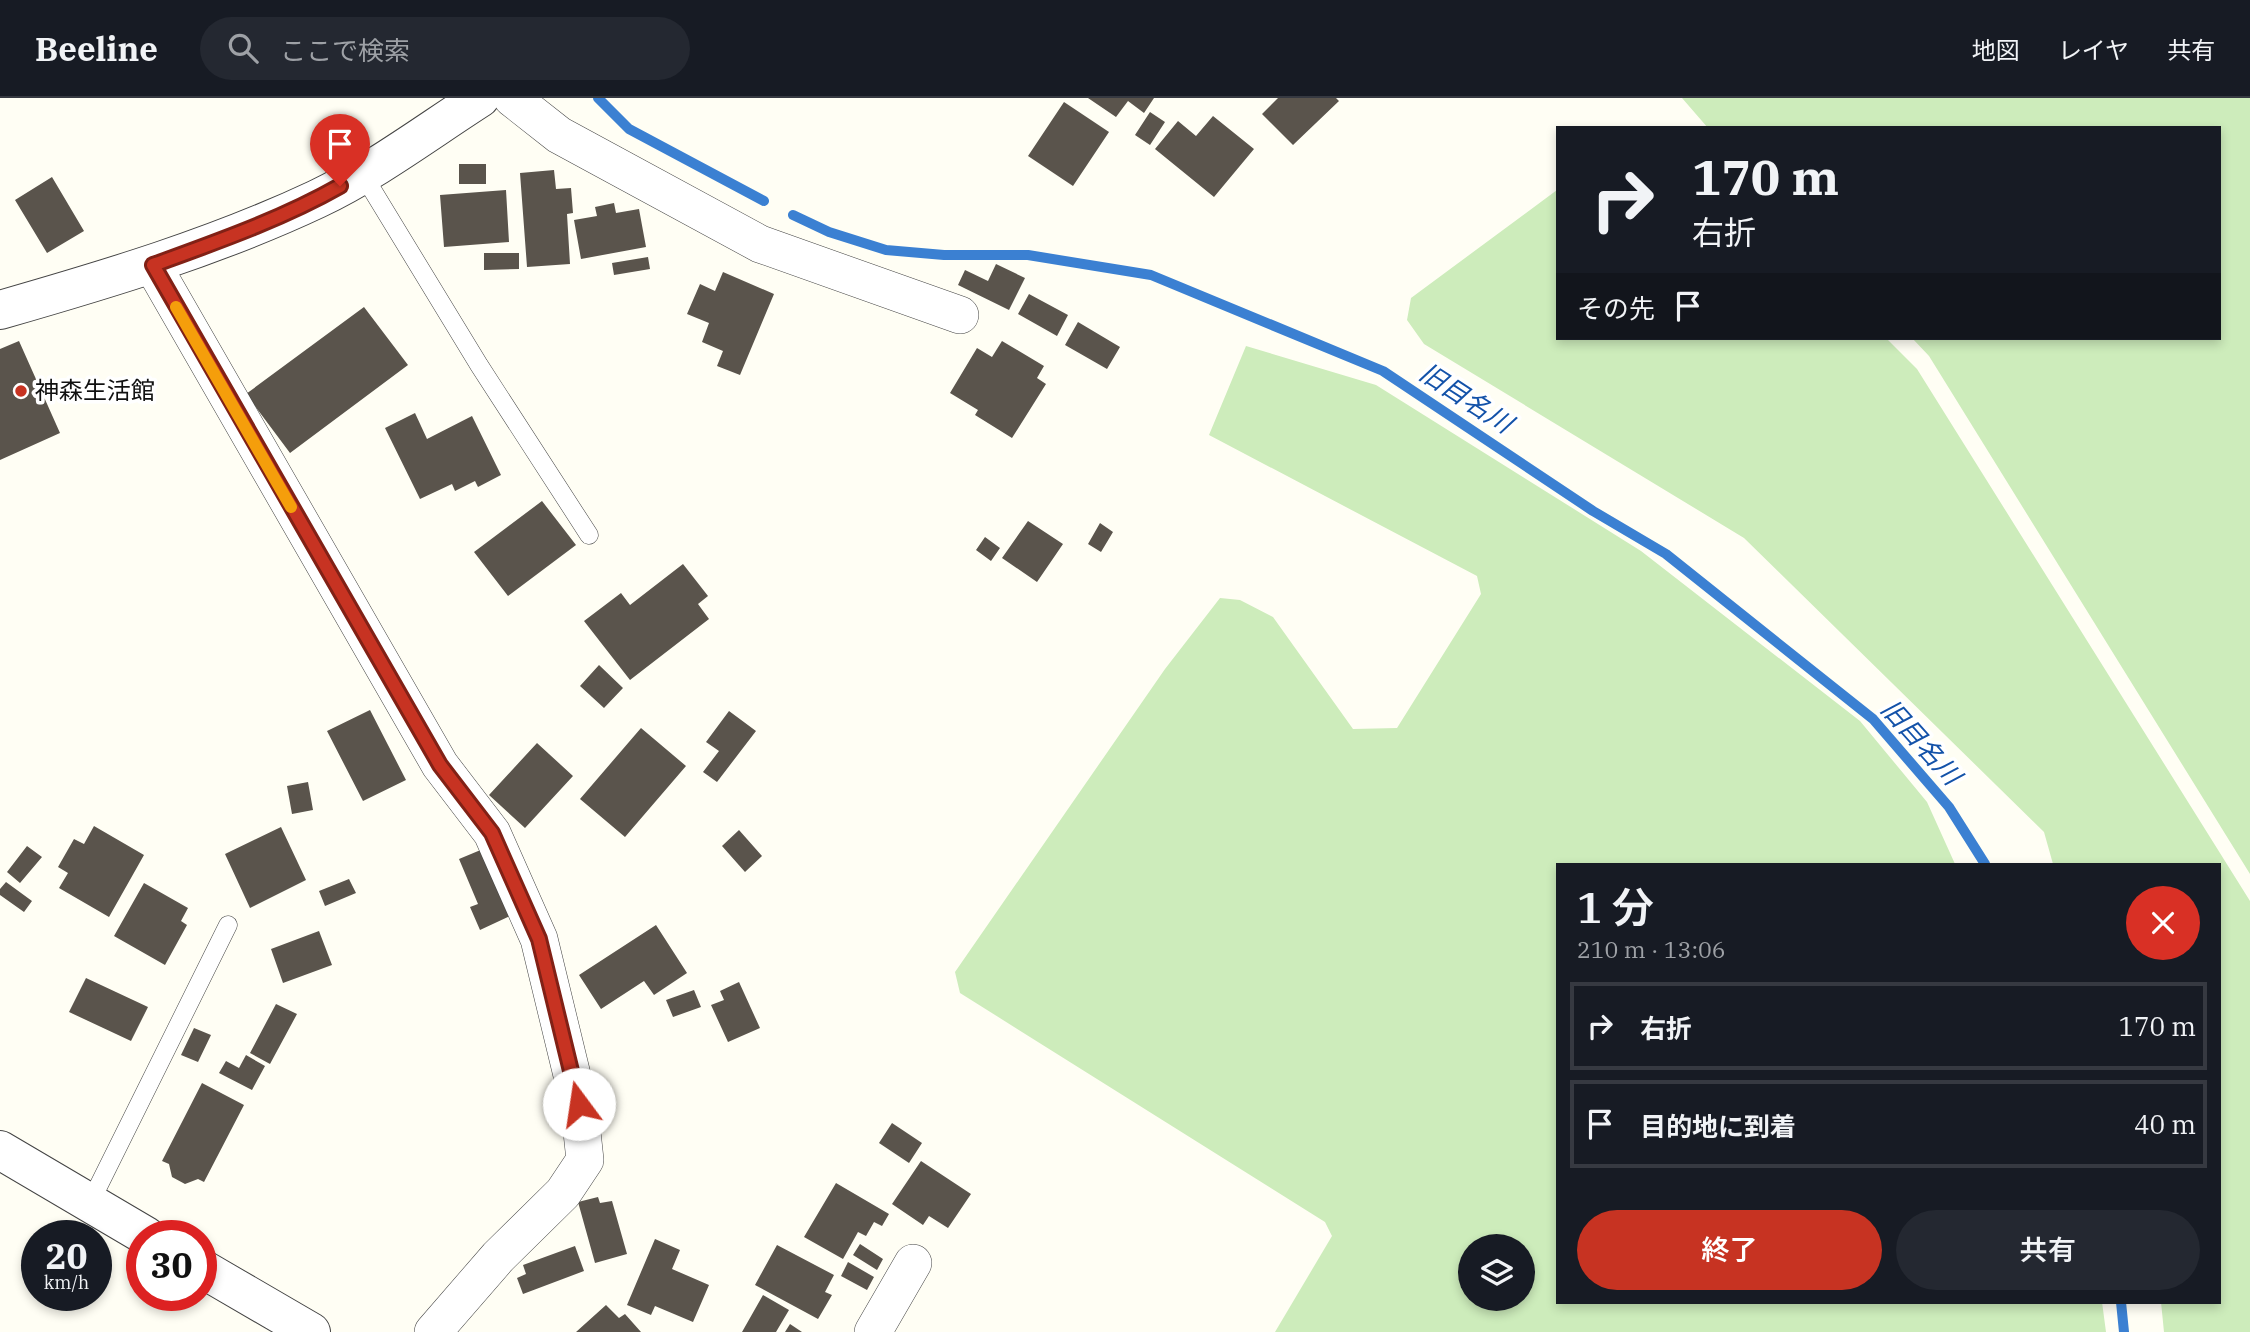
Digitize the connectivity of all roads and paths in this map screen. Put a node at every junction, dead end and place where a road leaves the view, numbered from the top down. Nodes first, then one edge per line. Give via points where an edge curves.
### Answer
1 (480, 98) edge
2 (512, 98) edge
3 (362, 173) junction
4 (153, 265) junction
5 (0, 310) edge
6 (960, 314) dead end
7 (589, 535) dead end
8 (228, 925) dead end
9 (0, 1150) edge
10 (90, 1203) junction
11 (126, 1224) edge
12 (913, 1262) dead end
13 (217, 1277) edge
14 (311, 1332) edge
15 (433, 1332) edge
16 (873, 1332) edge

1 - 3 street
2 - 6 street via 559,135 760,244
3 - 4 street via 242,232
3 - 7 lane
4 - 5 street
4 - 15 street via 440,765 492,833 539,939 579,1104 585,1160 563,1194 498,1257
8 - 10 lane
9 - 10 street
10 - 11 street
12 - 16 street
13 - 14 street

